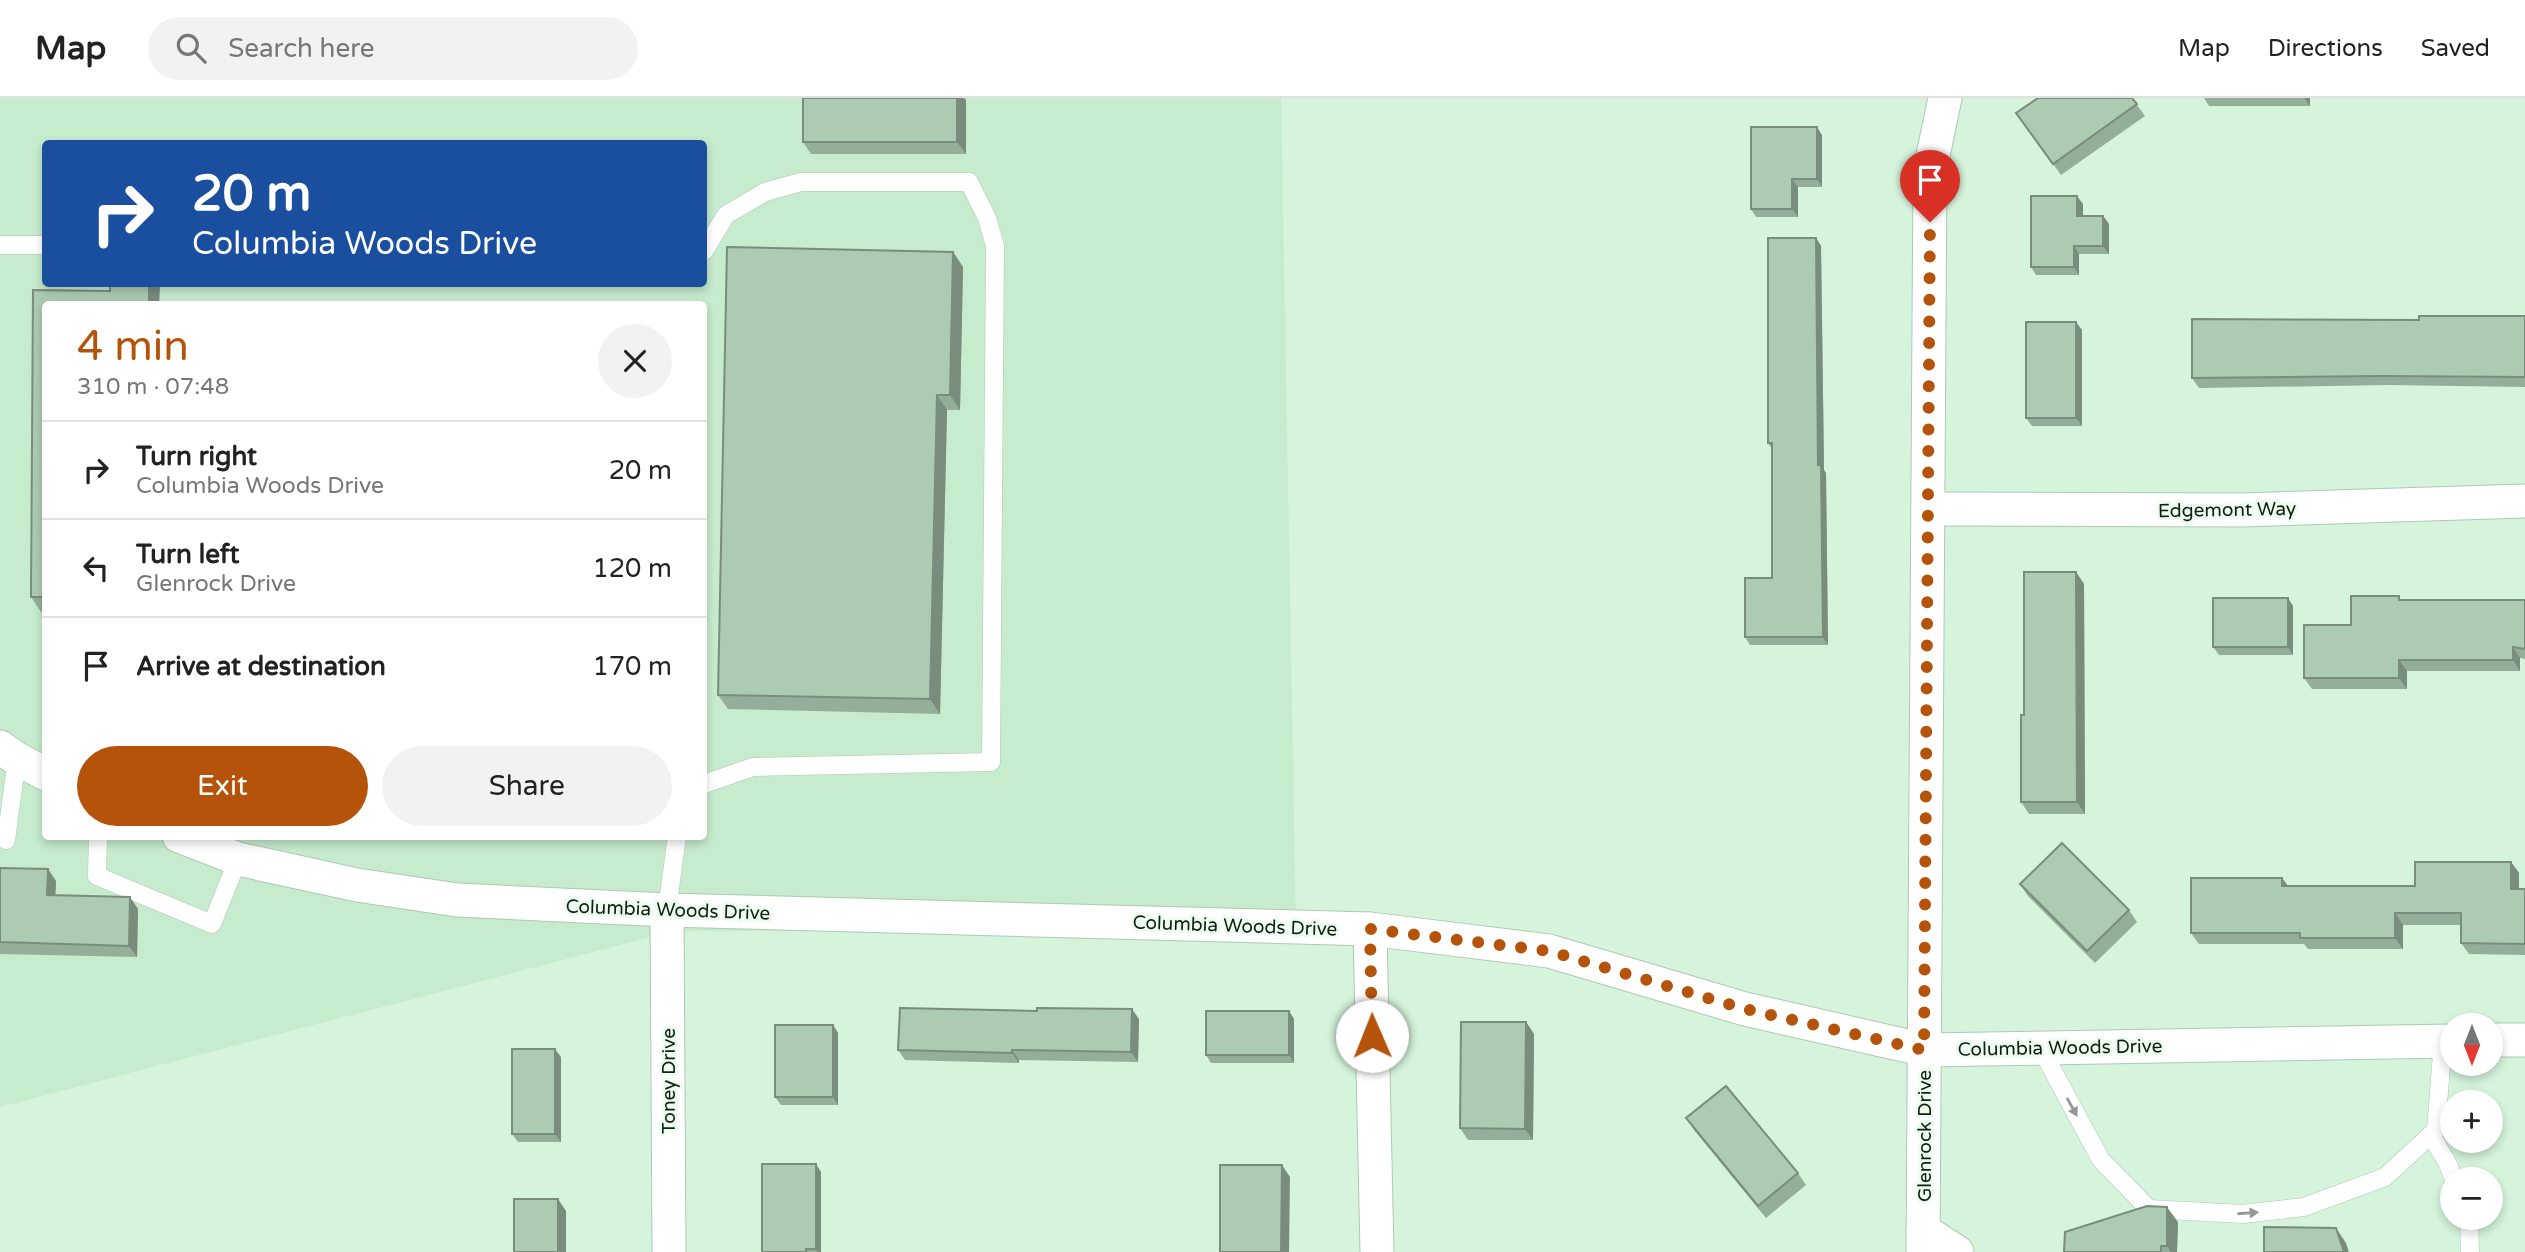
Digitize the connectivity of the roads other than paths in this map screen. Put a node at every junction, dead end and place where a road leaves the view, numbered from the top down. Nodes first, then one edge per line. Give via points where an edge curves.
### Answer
1 (1944, 98) edge
2 (0, 245) edge
3 (42, 245) edge
4 (707, 246) edge
5 (2525, 501) edge
6 (1928, 509) junction
7 (8, 753) edge
8 (42, 772) edge
9 (707, 783) edge
10 (6, 840) dead end
11 (99, 840) edge
12 (198, 840) edge
13 (676, 840) edge
14 (238, 859) junction
15 (667, 910) junction
16 (1370, 929) junction
17 (2503, 1040) edge
18 (2525, 1040) edge
19 (2440, 1041) edge
20 (2040, 1048) junction
21 (1924, 1050) junction
22 (2443, 1076) edge
23 (2431, 1135) junction
24 (2449, 1167) edge
25 (2469, 1230) edge
26 (1923, 1241) edge
27 (669, 1252) edge
28 (1377, 1252) edge
29 (1957, 1252) edge
30 (2470, 1252) edge

1 - 6 street, Glenrock Drive via 1930,170
2 - 3 lane
4 - 9 lane via 726,215 765,192 801,182 969,182 995,246 991,762 753,766
5 - 6 street, Edgemont Way via 2242,510
6 - 21 street, Glenrock Drive
7 - 8 street
7 - 10 lane
11 - 14 lane via 97,876 212,924
12 - 14 street, Columbia Woods Drive
13 - 15 lane
14 - 15 street, Columbia Woods Drive via 357,885 457,900
15 - 16 street, Columbia Woods Drive
15 - 27 street, Toney Drive
16 - 21 street, Columbia Woods Drive via 1549,951 1745,1009
16 - 28 street
17 - 18 street
19 - 20 street, Columbia Woods Drive
20 - 21 street, Columbia Woods Drive
20 -> 23 lane via 2101,1160 2149,1209 2243,1214 2304,1207 2385,1177
21 - 26 street, Glenrock Drive
22 - 23 lane via 2436,1130
23 - 24 lane
25 - 30 lane
26 - 29 street

